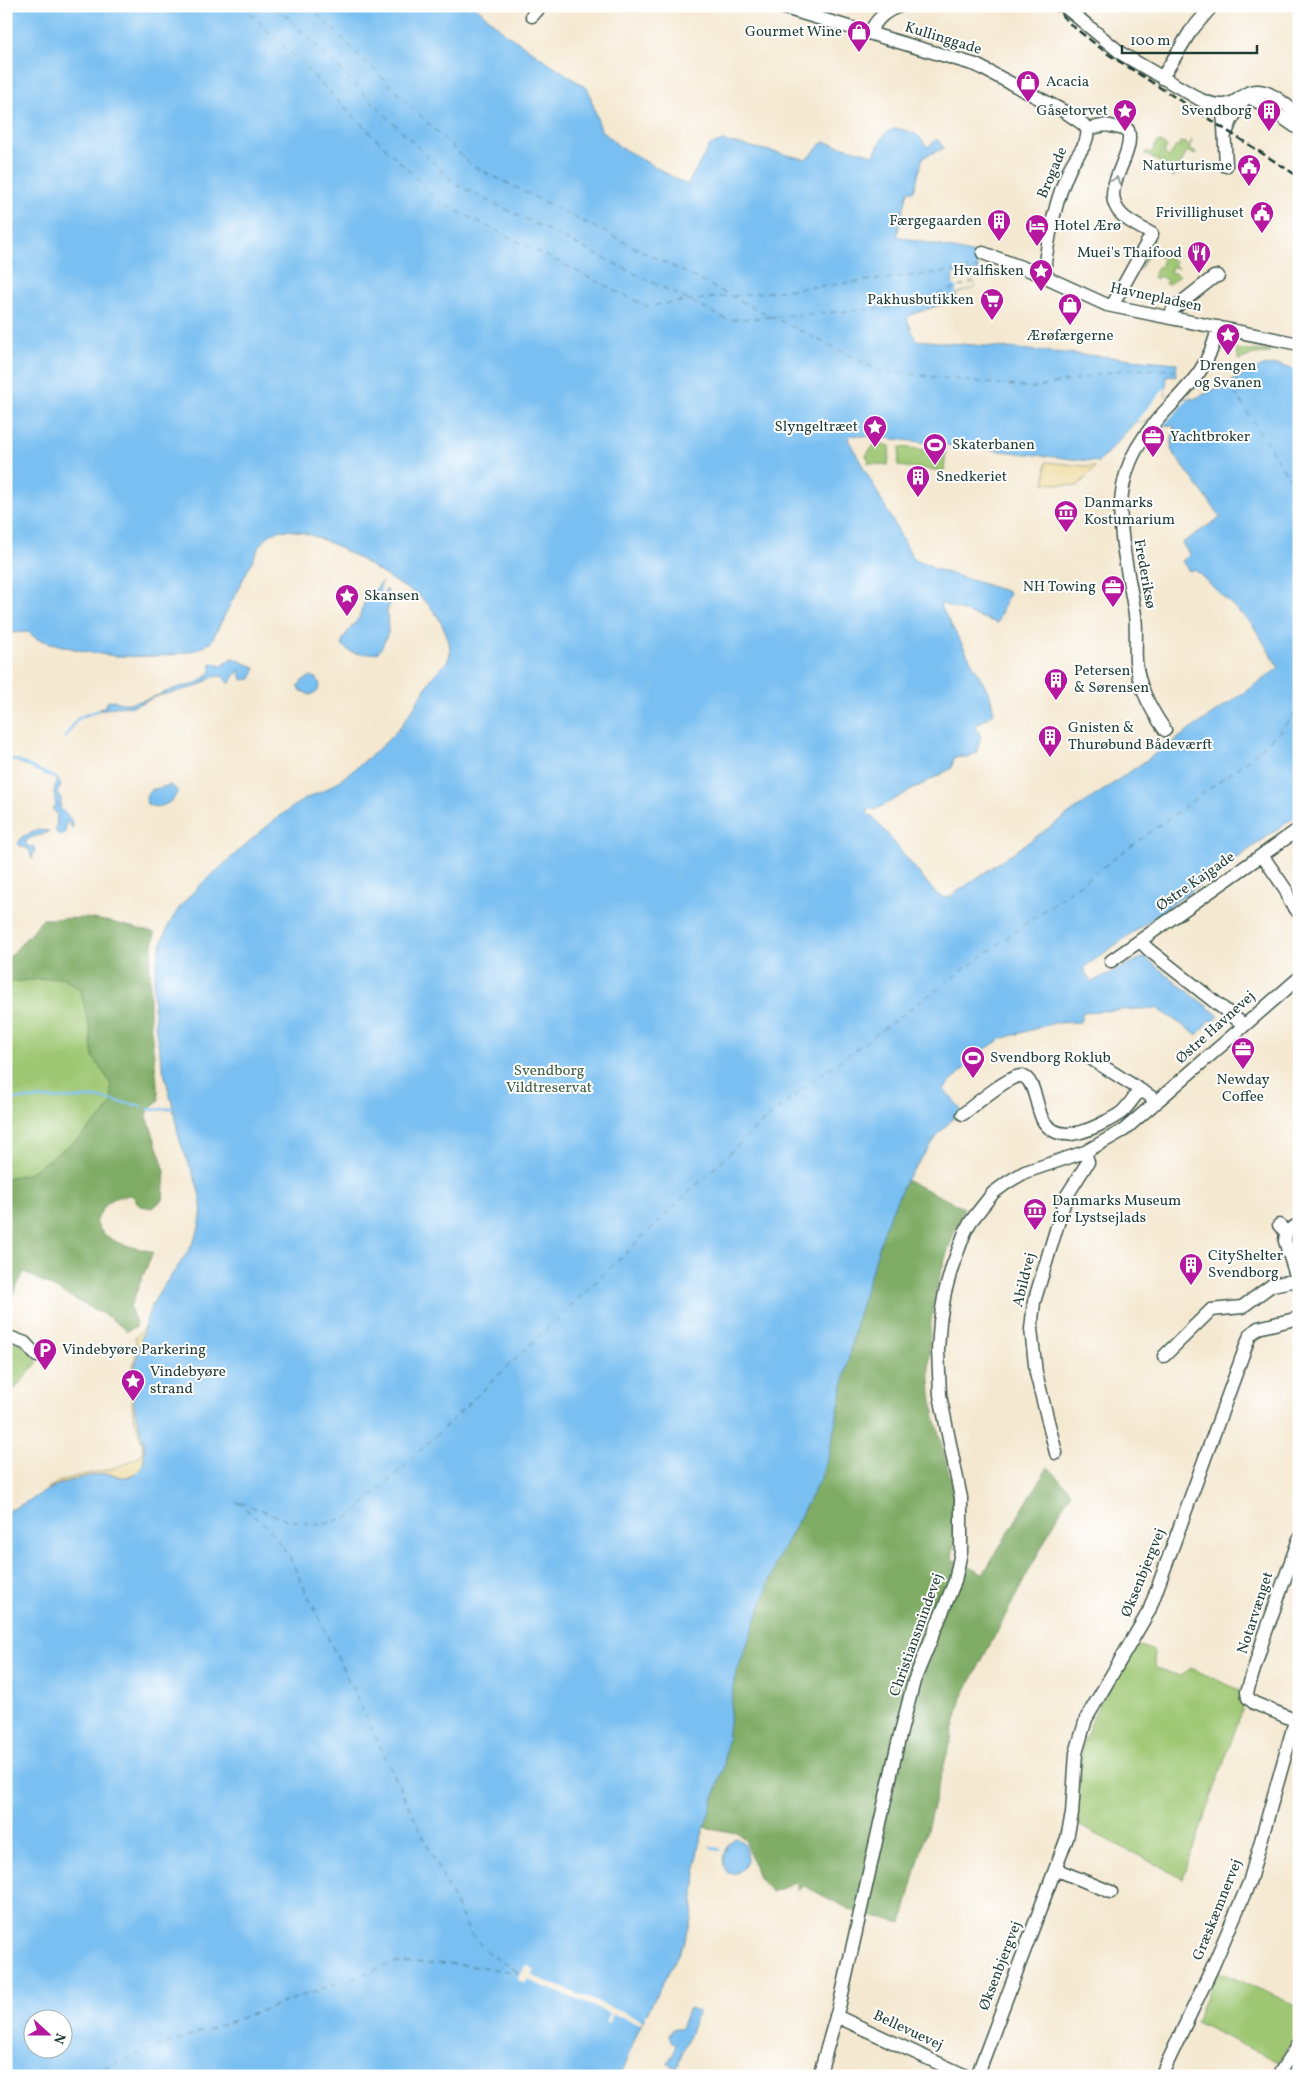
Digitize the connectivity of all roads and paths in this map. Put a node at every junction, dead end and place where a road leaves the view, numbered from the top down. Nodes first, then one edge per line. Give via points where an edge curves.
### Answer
1 (778, 6) edge
2 (900, 6) edge
3 (1064, 6) edge
4 (1212, 6) edge
5 (870, 33) junction
6 (1162, 78) junction
7 (1246, 96) junction
8 (1223, 106) junction
9 (1299, 114) edge
10 (1087, 129) junction
11 (1299, 129) edge
12 (1226, 136) junction
13 (1226, 166) dead end
14 (983, 253) dead end
15 (1045, 272) junction
16 (1216, 276) dead end
17 (1112, 306) junction
18 (1170, 318) junction
19 (1216, 327) junction
20 (1299, 344) edge
21 (1165, 730) dead end
22 (1299, 829) edge
23 (1262, 855) junction
24 (1296, 905) edge
25 (1140, 941) junction
26 (1111, 961) dead end
27 (1299, 978) edge
28 (1244, 1025) junction
29 (1093, 1060) dead end
30 (1140, 1090) junction
31 (1156, 1103) junction
32 (963, 1114) dead end
33 (1085, 1152) junction
34 (1299, 1224) edge
35 (1298, 1283) edge
36 (1299, 1318) edge
37 (6, 1336) edge
38 (37, 1356) dead end
39 (1164, 1356) dead end
40 (1056, 1453) dead end
41 (1299, 1539) edge
42 (1297, 1721) edge
43 (1055, 1869) junction
44 (1111, 1892) dead end
45 (836, 2016) junction
46 (1299, 2043) edge
47 (819, 2076) edge
48 (966, 2076) edge
49 (977, 2076) edge
50 (1161, 2076) edge
51 (1278, 2076) edge

1 - 5 street, Kullinggade
2 - 5 street via 884,13
3 - 6 street via 1122,54
4 - 6 street via 1190,32
5 - 10 street, Kullinggade via 976,65 1074,117
6 - 8 street via 1201,100
7 - 8 street
7 - 9 street via 1262,92
7 - 11 street
7 - 12 street
8 - 12 street
10 - 15 street, Brogade via 1086,141 1071,166 1056,203
17 -> 10 street via 1152,234 1126,218 1114,198 1113,186 1130,144 1128,130 1106,125
12 - 13 street
14 - 15 street, Havnepladsen via 1024,269
15 - 17 street, Havnepladsen via 1053,281
16 - 18 street via 1173,309
17 - 18 street, Havnepladsen
18 - 19 street, Havnepladsen
19 - 20 street, Havnepladsen
19 - 21 street, Frederiksø via 1214,345 1205,365 1140,444 1127,469 1120,500 1120,523 1135,617 1138,670 1150,708
22 - 23 street, Østre Kajgade
23 - 24 street
23 - 25 street, Østre Kajgade
25 - 26 street, Østre Kajgade
25 - 28 street
27 - 28 street, Østre Havnevej
28 - 31 street, Østre Havnevej
29 - 30 street
30 - 31 street
30 - 32 street via 1122,1112 1081,1133 1067,1134 1045,1124 1031,1084 1022,1076 997,1088
31 - 33 street, Østre Havnevej via 1124,1130
33 - 40 street, Abildvej via 1088,1162 1066,1197 1034,1302 1031,1329 1036,1373
33 - 45 street, Christiansmindevej via 1025,1172 993,1193 970,1221 952,1267 940,1321 938,1350 940,1395 961,1498 961,1552 956,1581 914,1681
34 - 35 street via 1283,1228
35 - 39 street via 1272,1285 1242,1307 1211,1310
36 - 43 street, Øksenbjergvej via 1258,1328 1250,1335 1149,1611 1086,1718 1075,1758 1072,1814
37 - 38 street via 25,1343
41 - 42 street, Notarvænget via 1247,1692 1254,1703
42 - 50 street, Græskæmnervej via 1249,1883
43 - 44 street
43 - 49 street, Øksenbjergvej
45 - 47 street, Christiansmindevej
45 - 48 street, Bellevuevej
46 - 51 street

